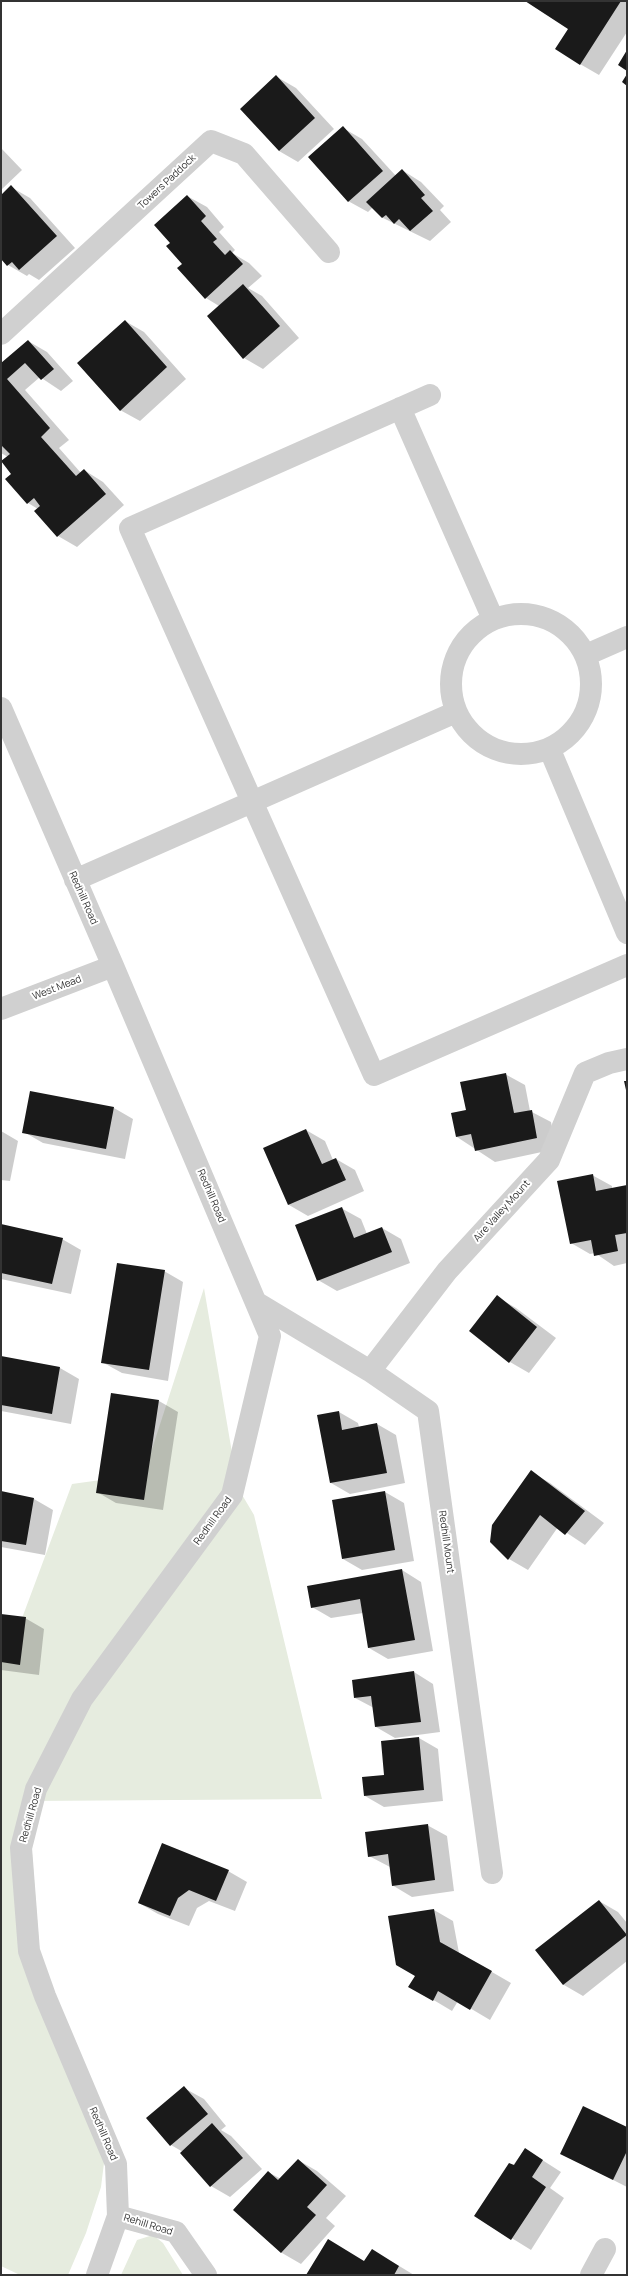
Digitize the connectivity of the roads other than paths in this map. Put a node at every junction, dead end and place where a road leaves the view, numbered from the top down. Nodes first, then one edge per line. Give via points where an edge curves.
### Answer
1 (329, 252) dead end
2 (1, 334) edge
3 (430, 395) dead end
4 (400, 408) junction
5 (492, 619) junction
6 (627, 637) edge
7 (586, 655) junction
8 (1, 708) edge
9 (456, 712) junction
10 (550, 750) junction
11 (252, 801) junction
12 (75, 880) junction
13 (627, 933) edge
14 (627, 965) edge
15 (113, 966) junction
16 (1, 1009) edge
17 (627, 1059) edge
18 (257, 1303) junction
19 (370, 1371) junction
20 (492, 1873) dead end
21 (118, 2216) junction
22 (605, 2249) dead end
23 (97, 2275) edge
24 (206, 2275) edge
25 (591, 2275) edge

1 - 2 street, Towers Paddock via 244,154 211,141
3 - 4 street
4 - 5 street
4 - 11 street via 130,528
5 - 7 street via 519,614 546,618 570,633
5 - 9 street via 470,634 455,658 450,685
6 - 7 street
7 - 10 street via 592,682 587,710 573,734
8 - 12 street, Redhill Road
9 - 10 street via 471,735 494,750 522,755
9 - 11 street
10 - 13 street
11 - 12 street
11 - 14 street via 374,1075
12 - 15 street, Redhill Road
15 - 16 street, West Mead
15 - 18 street, Redhill Road
17 - 19 street, Aire Valley Mount via 585,1073 549,1160 447,1272
18 - 19 street, Redhill Mount
18 - 21 street, Redhill Road via 270,1336 232,1495 82,1699 36,1789 21,1848 29,1951 45,1996 116,2164
19 - 20 street, Redhill Mount via 428,1410
21 - 23 street, Redhill Road
21 - 24 street, Rehill Road via 176,2232
22 - 25 street

